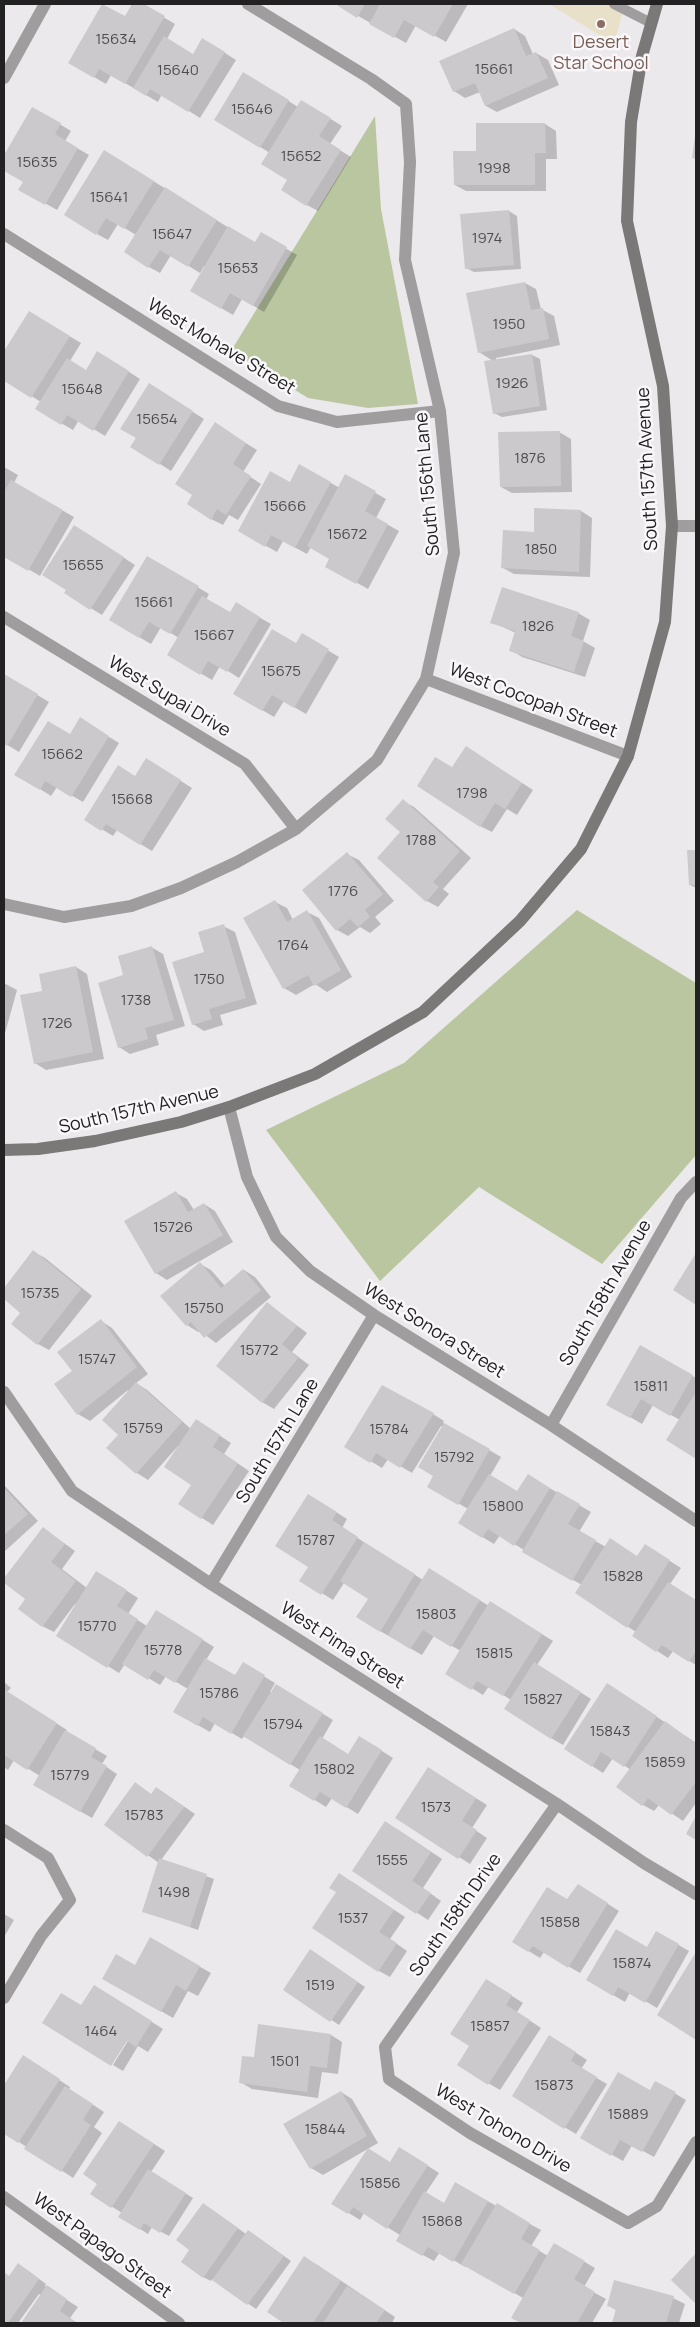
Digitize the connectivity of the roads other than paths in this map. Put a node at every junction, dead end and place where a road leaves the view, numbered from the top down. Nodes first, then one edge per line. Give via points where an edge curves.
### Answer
1 (45, 4) edge
2 (248, 4) edge
3 (614, 4) edge
4 (657, 4) edge
5 (651, 23) junction
6 (4, 78) edge
7 (4, 234) edge
8 (440, 411) junction
9 (672, 526) junction
10 (696, 526) edge
11 (4, 617) edge
12 (426, 678) junction
13 (628, 756) junction
14 (296, 829) junction
15 (4, 904) edge
16 (229, 1108) junction
17 (4, 1150) edge
18 (696, 1182) edge
19 (374, 1316) junction
20 (4, 1392) edge
21 (551, 1425) junction
22 (696, 1522) edge
23 (212, 1584) junction
24 (557, 1804) junction
25 (4, 1830) edge
26 (696, 1894) edge
27 (4, 1998) edge
28 (385, 2047) joint
29 (696, 2142) edge
30 (4, 2197) edge
31 (179, 2323) edge

1 - 6 street
2 - 8 street, South 156th Lane via 406,104 410,162 405,260
3 - 5 lane
4 - 5 street, South 157th Avenue
5 - 9 street, South 157th Avenue via 631,122 627,221 663,386
7 - 8 street, West Mohave Street via 278,406 337,422
8 - 12 street, South 156th Lane via 454,553
9 - 10 street
9 - 13 street, South 157th Avenue via 665,622
11 - 14 street, West Supai Drive via 245,764
12 - 13 street, West Cocopah Street
12 - 14 street, South 156th Lane via 377,760
13 - 16 street, South 157th Avenue via 581,849 520,921 423,1012 315,1074
14 - 15 street, South 156th Lane via 222,870 131,906 64,917
16 - 17 street, South 157th Avenue via 95,1141
16 - 19 street, West Sonora Street via 248,1177 276,1237 310,1271
18 - 21 street, South 158th Avenue via 681,1198
19 - 21 street, West Sonora Street
19 - 23 street, South 157th Lane
20 - 23 street, West Pima Street via 72,1491
21 - 22 street, West Sonora Street
23 - 24 street, West Pima Street
24 - 26 street, West Pima Street
24 - 28 street, South 158th Drive
25 - 27 street via 48,1858 70,1900 41,1936
28 - 29 street, West Tohono Drive via 389,2079 470,2133 628,2223 657,2206
30 - 31 street, West Papago Street

